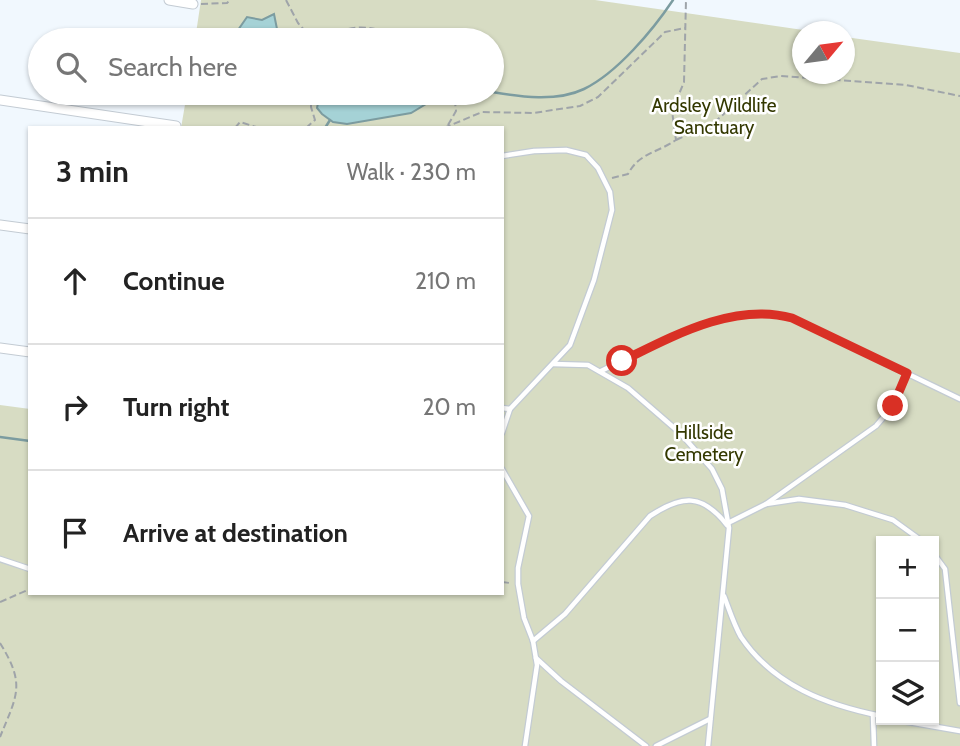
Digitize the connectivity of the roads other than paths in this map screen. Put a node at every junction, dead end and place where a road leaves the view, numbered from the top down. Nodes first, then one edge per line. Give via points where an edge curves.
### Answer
1 (169, 0) edge
2 (193, 4) road end
3 (0, 100) edge
4 (28, 104) edge
5 (34, 105) edge
6 (176, 126) edge
7 (504, 156) edge
8 (0, 225) edge
9 (28, 229) edge
10 (0, 348) edge
11 (28, 352) edge
12 (553, 364) junction
13 (600, 372) junction
14 (907, 373) junction
15 (960, 399) edge
16 (504, 408) edge
17 (510, 409) junction
18 (504, 427) edge
19 (504, 472) edge
20 (766, 504) junction
21 (729, 526) junction
22 (915, 536) edge
23 (0, 559) edge
24 (939, 561) edge
25 (28, 568) edge
26 (723, 595) junction
27 (533, 641) junction
28 (536, 657) junction
29 (960, 703) edge
30 (873, 715) junction
31 (876, 715) edge
32 (711, 719) junction
33 (926, 725) edge
34 (960, 731) edge
35 (525, 746) edge
36 (646, 746) edge
37 (656, 746) edge
38 (708, 746) edge
39 (874, 746) edge

1 - 2 street
3 - 4 street
5 - 6 street
7 - 12 lane via 566,150 586,155 610,192 612,209 594,280 570,345
8 - 9 street
10 - 11 street
12 - 13 lane via 588,365
12 - 17 lane
13 - 14 lane via 711,323 774,313
13 - 21 lane via 639,397 712,469 722,489
14 - 15 lane
14 - 20 lane via 893,406 876,426
16 - 17 lane
17 - 18 lane
19 - 27 lane via 529,516 518,584
20 - 21 lane
20 - 22 lane via 799,499 845,505 893,520
21 - 26 lane
21 - 27 lane via 715,510 697,500 667,505 650,516 565,614
23 - 25 lane
24 - 29 lane via 945,569
26 - 30 lane via 741,636 765,665 804,692
26 - 32 lane
27 - 28 lane
28 - 35 lane
28 - 36 lane
30 - 31 lane
30 - 39 lane
32 - 37 lane
32 - 38 lane
33 - 34 lane

